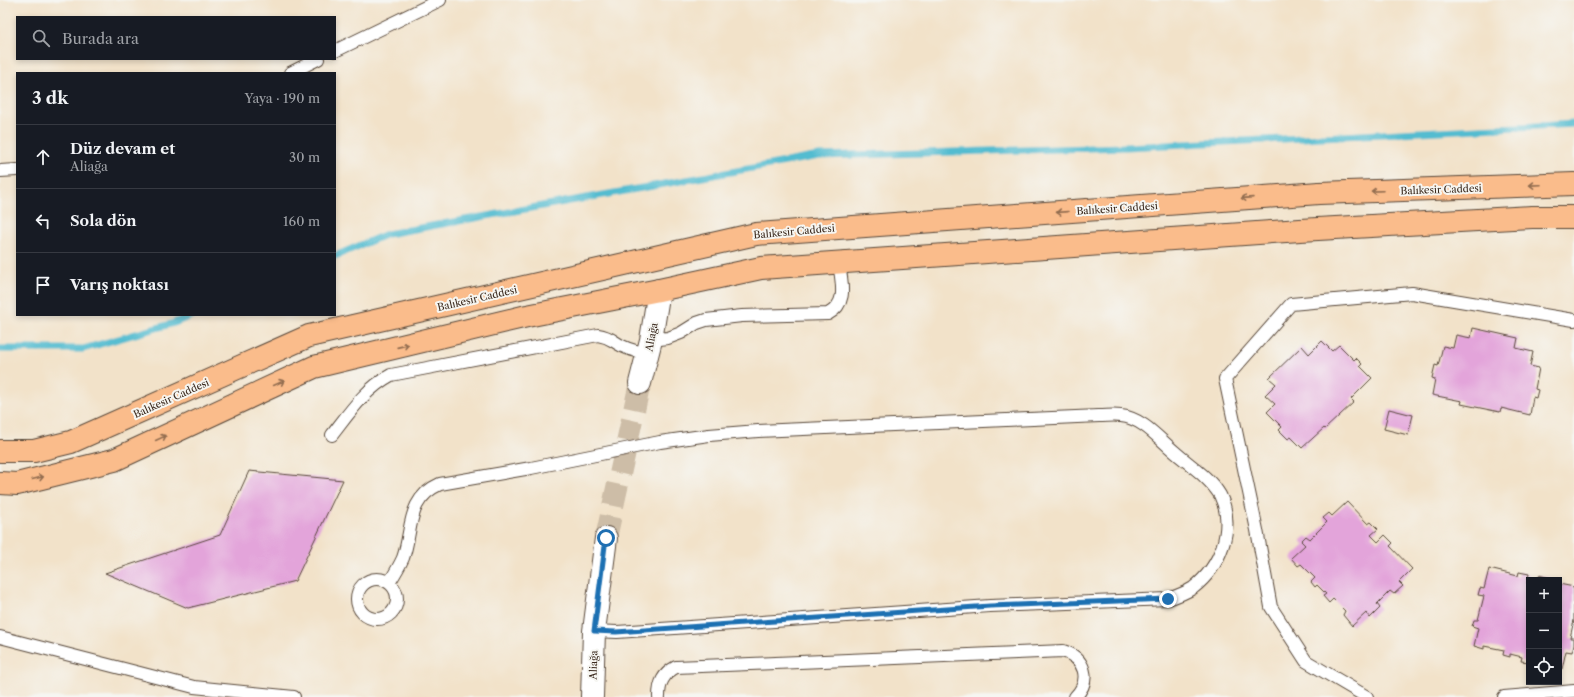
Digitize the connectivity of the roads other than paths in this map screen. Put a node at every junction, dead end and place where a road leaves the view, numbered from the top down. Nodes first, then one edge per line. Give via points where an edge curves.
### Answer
1 (440, 0) edge
2 (336, 50) edge
3 (316, 60) edge
4 (292, 72) edge
5 (16, 170) edge
6 (0, 171) edge
7 (1574, 184) edge
8 (1574, 217) edge
9 (839, 262) junction
10 (659, 290) junction
11 (1574, 320) edge
12 (650, 346) junction
13 (640, 383) tunnel mouth
14 (332, 435) dead end
15 (0, 452) edge
16 (0, 483) edge
17 (606, 538) tunnel mouth
18 (389, 583) dead end
19 (594, 631) junction
20 (0, 637) edge
21 (1574, 691) edge
22 (294, 697) edge
23 (592, 697) edge
24 (659, 697) edge
25 (1075, 697) edge
26 (1367, 697) edge
27 (1504, 697) edge

1 - 2 lane
3 - 4 lane
5 - 6 lane
7 -> 15 main road, Balıkesir Caddesi via 1319,193 756,234 309,336 71,442 34,451
8 - 9 main road via 1300,230
9 - 10 main road via 761,268
9 - 12 lane via 842,300 838,307 828,314 742,316 706,320
10 - 12 street, Aliağa
16 -> 10 main road via 17,484 114,460 314,367 527,316
11 - 26 lane via 1412,293 1291,304 1225,379 1271,607 1306,661
12 - 13 street, Aliağa
12 - 14 lane via 634,351 615,340 598,335 391,375 363,396
17 - 19 street, Aliağa
18 - 19 lane via 403,558 413,511 431,488 440,484 660,442 758,430 1122,416 1145,427 1211,483 1220,495 1226,517 1224,543 1211,570 1192,588 1168,599 990,606 616,632
19 - 23 street, Aliağa
20 - 22 lane via 194,687
21 - 27 lane
24 - 25 lane via 663,676 676,666 1063,651 1076,658 1084,671 1083,686

